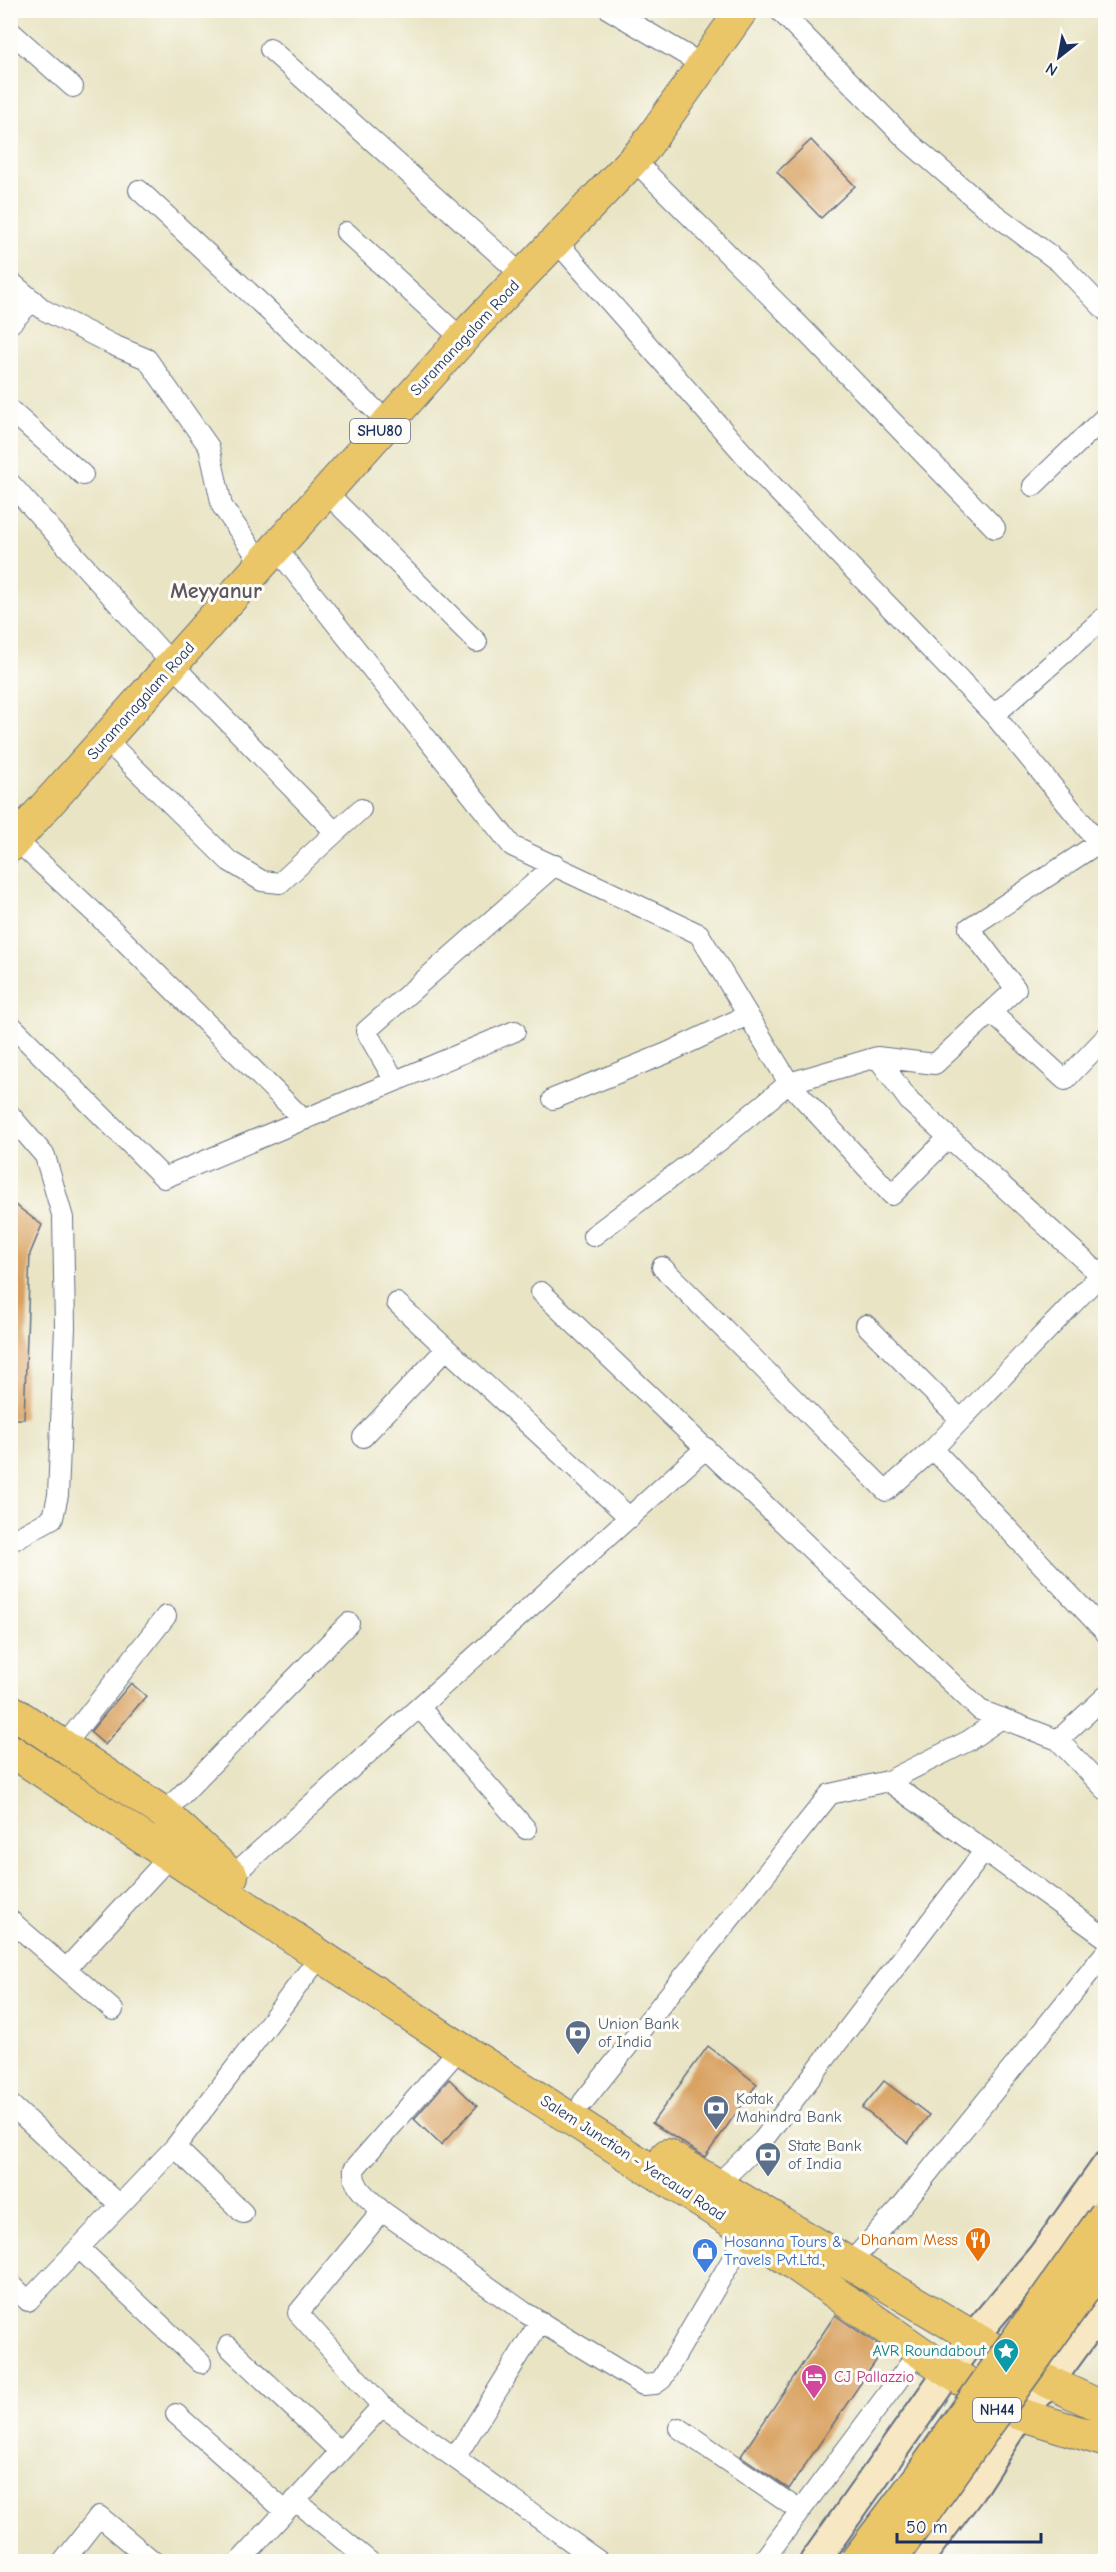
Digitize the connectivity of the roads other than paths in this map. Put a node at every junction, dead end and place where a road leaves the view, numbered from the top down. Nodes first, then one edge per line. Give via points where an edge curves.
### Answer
1 (610, 10) edge
2 (742, 10) edge
3 (779, 10) edge
4 (10, 31) edge
5 (270, 49) dead end
6 (703, 65) junction
7 (73, 87) dead end
8 (634, 160) junction
9 (139, 190) dead end
10 (346, 232) dead end
11 (557, 242) junction
12 (522, 275) junction
13 (10, 281) edge
14 (33, 300) junction
15 (1106, 311) edge
16 (10, 324) edge
17 (462, 339) junction
18 (10, 410) edge
19 (1106, 416) edge
20 (388, 422) junction
21 (83, 475) dead end
22 (10, 483) edge
23 (1033, 486) dead end
24 (326, 492) junction
25 (995, 528) dead end
26 (269, 556) junction
27 (1103, 624) edge
28 (477, 642) dead end
29 (173, 665) junction
30 (994, 715) junction
31 (106, 740) junction
32 (361, 809) dead end
33 (335, 832) junction
34 (1102, 840) edge
35 (14, 843) edge
36 (555, 866) junction
37 (991, 1012) junction
38 (748, 1015) junction
39 (10, 1024) edge
40 (515, 1031) dead end
41 (1106, 1037) edge
42 (877, 1057) junction
43 (395, 1081) junction
44 (789, 1083) junction
45 (553, 1099) dead end
46 (10, 1115) edge
47 (304, 1120) junction
48 (949, 1137) junction
49 (593, 1236) dead end
50 (662, 1267) dead end
51 (1103, 1274) edge
52 (541, 1292) dead end
53 (397, 1303) dead end
54 (866, 1325) dead end
55 (446, 1349) junction
56 (961, 1420) junction
57 (363, 1437) dead end
58 (706, 1448) junction
59 (933, 1449) junction
60 (630, 1518) junction
61 (10, 1542) edge
62 (166, 1616) dead end
63 (349, 1623) dead end
64 (1106, 1633) edge
65 (1106, 1696) edge
66 (420, 1708) junction
67 (10, 1710) edge
68 (1002, 1718) junction
69 (10, 1727) edge
70 (1058, 1740) junction
71 (64, 1746) junction
72 (10, 1750) edge
73 (10, 1765) edge
74 (888, 1781) junction
75 (1106, 1790) edge
76 (110, 1805) junction
77 (164, 1813) junction
78 (526, 1829) dead end
79 (985, 1850) junction
80 (170, 1856) junction
81 (232, 1876) junction
82 (10, 1920) edge
83 (1106, 1938) edge
84 (1106, 1952) edge
85 (321, 1955) junction
86 (66, 1968) junction
87 (113, 2010) dead end
88 (460, 2048) junction
89 (583, 2102) junction
90 (10, 2104) edge
91 (175, 2147) junction
92 (1106, 2166) edge
93 (717, 2186) junction
94 (120, 2205) junction
95 (382, 2211) junction
96 (243, 2213) dead end
97 (1106, 2215) edge
98 (748, 2232) junction
99 (79, 2248) junction
100 (1106, 2258) edge
101 (851, 2262) junction
102 (10, 2283) edge
103 (1106, 2304) edge
104 (540, 2322) junction
105 (973, 2337) junction
106 (228, 2346) dead end
107 (919, 2352) junction
108 (201, 2363) dead end
109 (949, 2373) junction
110 (1049, 2382) junction
111 (382, 2406) junction
112 (1106, 2409) edge
113 (176, 2414) dead end
114 (1020, 2414) junction
115 (679, 2428) dead end
116 (1106, 2441) edge
117 (340, 2452) junction
118 (455, 2458) junction
119 (290, 2506) junction
120 (800, 2511) junction
121 (10, 2559) edge
122 (15, 2562) edge
123 (63, 2562) edge
124 (154, 2562) edge
125 (239, 2562) edge
126 (370, 2562) edge
127 (600, 2562) edge
128 (762, 2562) edge
129 (814, 2562) edge
130 (856, 2562) edge
131 (888, 2562) edge
132 (917, 2562) edge

1 - 6 street
2 - 6 main road, Suramanagalam Road / SHU80
3 - 15 street via 909,142 980,203 1059,262
4 - 7 street
5 - 12 street
6 - 8 main road, Suramanagalam Road / SHU80
8 - 11 main road, Suramanagalam Road / SHU80
8 - 25 street
9 - 20 street
10 - 17 street
11 - 12 main road, Suramanagalam Road / SHU80
11 - 30 street via 764,477
12 - 17 main road, Suramanagalam Road / SHU80
13 - 14 street
14 - 16 street
14 - 26 street via 44,310 147,359 208,447 222,506
17 - 20 main road, Suramanagalam Road / SHU80
18 - 21 street
19 - 23 street
20 - 24 main road, Suramanagalam Road / SHU80
22 - 29 street
24 - 26 main road, Suramanagalam Road / SHU80
24 - 28 street
26 - 29 main road, Suramanagalam Road / SHU80
26 - 36 street via 512,846
27 - 30 street
29 - 31 main road, Suramanagalam Road / SHU80
29 - 33 street
30 - 34 street
31 - 33 street via 229,861 261,881 279,883
31 - 35 main road, Suramanagalam Road / SHU80
32 - 33 street
34 - 37 street via 969,928 1016,989
35 - 47 street via 113,930
36 - 38 street via 699,934
36 - 43 street via 366,1030
37 - 41 street via 1065,1080
37 - 42 street via 935,1064
38 - 44 street
38 - 45 street
39 - 47 street via 164,1178
40 - 43 street
42 - 44 street
42 - 48 street via 910,1102
43 - 47 street
44 - 48 street via 892,1195
44 - 49 street
46 - 61 street via 45,1156 63,1218 65,1327 58,1495 53,1518
48 - 51 street
50 - 59 street via 886,1491
51 - 56 street
52 - 58 street
53 - 55 street
54 - 56 street
55 - 57 street
55 - 60 street
56 - 59 street
58 - 60 street
58 - 68 street via 980,1710
59 - 64 street
60 - 66 street
62 - 71 street
63 - 77 street
65 - 70 street
66 - 78 street
66 - 81 street
67 - 71 main road
68 - 70 street
68 - 74 street via 968,1741
69 - 76 main road
70 - 75 street
71 - 77 main road
72 - 76 main road
73 - 80 main road via 99,1824
74 - 79 street
74 - 89 street via 830,1794
76 - 80 main road
76 - 81 main road
77 - 81 main road
79 - 83 street
79 - 93 street via 763,2140
80 - 85 main road, Salem Junction - Yercaud Road
80 - 86 street
81 - 89 main road
82 - 86 street
84 - 101 street via 899,2209
85 - 88 main road, Salem Junction - Yercaud Road
85 - 91 street
86 - 87 street
88 - 95 street via 354,2169 353,2180 359,2189
88 - 98 main road, Salem Junction - Yercaud Road
89 - 93 main road
90 - 94 street
91 - 94 street
91 - 96 street
92 - 105 street via 1042,2256
93 - 101 main road
94 - 99 street
95 - 104 street
95 - 111 street via 298,2313
97 - 130 highway, NH44, bridge
98 - 104 street via 666,2372 655,2384 632,2381
98 - 107 main road, Salem Junction - Yercaud Road
99 - 102 street via 28,2301
99 - 108 street
100 - 131 highway, NH44, bridge
101 - 105 main road
103 - 110 street
104 - 118 street
105 - 109 street
105 - 110 main road
106 - 117 street
107 - 109 main road, Salem Junction - Yercaud Road
107 - 120 street
109 - 114 main road, Salem Junction - Yercaud Road
109 - 129 street
110 - 112 main road
110 - 114 street
111 - 117 street
111 - 118 street
113 - 119 street
114 - 116 main road, Salem Junction - Yercaud Road
114 - 132 street via 971,2490
115 - 120 street
117 - 119 street
118 - 127 street
119 - 125 street
119 - 126 street
120 - 128 street
121 - 122 street
123 - 124 street via 99,2516

